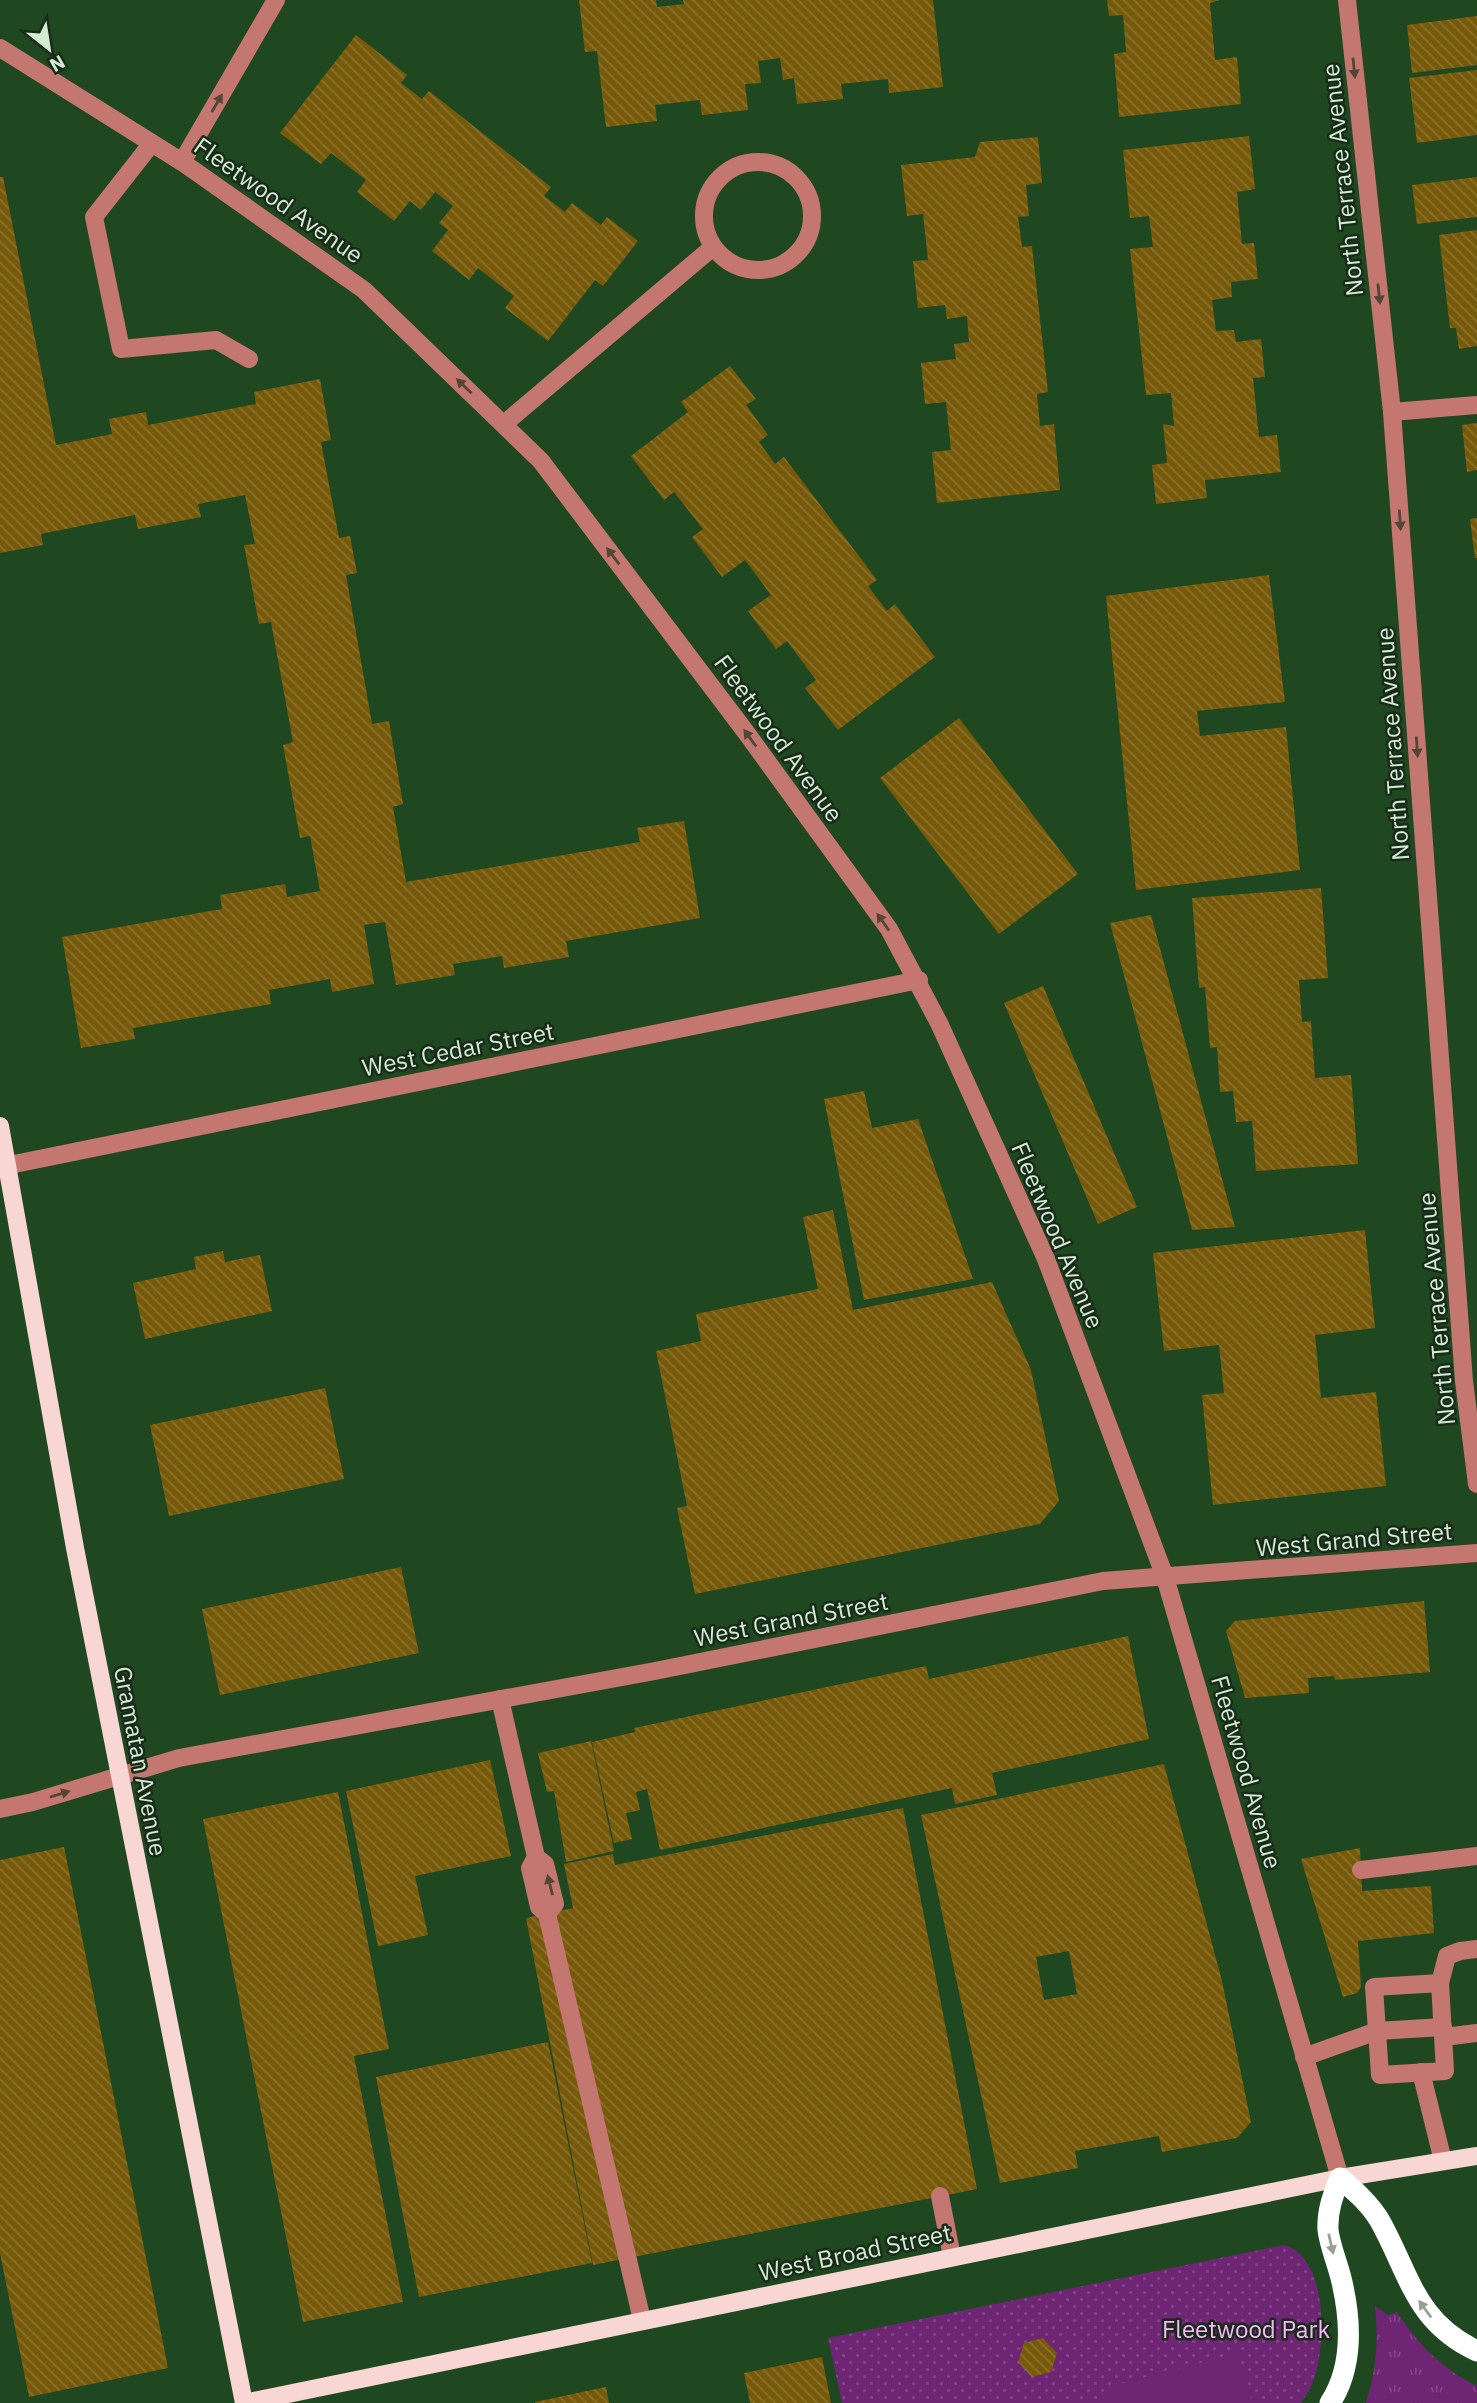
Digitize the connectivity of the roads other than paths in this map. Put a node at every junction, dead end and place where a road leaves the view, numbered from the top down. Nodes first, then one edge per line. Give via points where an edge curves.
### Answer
1 (276, 0) edge
2 (1347, 0) edge
3 (0, 48) edge
4 (152, 143) junction
5 (182, 162) junction
6 (713, 247) junction
7 (249, 359) dead end
8 (1477, 405) edge
9 (1392, 412) junction
10 (504, 424) junction
11 (919, 980) junction
12 (0, 1126) edge
13 (3, 1166) edge
14 (1477, 1484) edge
15 (1477, 1553) edge
16 (1165, 1577) junction
17 (500, 1699) junction
18 (120, 1775) junction
19 (0, 1809) edge
20 (1477, 1856) edge
21 (1360, 1870) dead end
22 (1477, 1950) edge
23 (1440, 1983) junction
24 (1377, 2031) junction
25 (1443, 2032) junction
26 (1477, 2033) edge
27 (1304, 2057) junction
28 (1421, 2072) junction
29 (1477, 2156) edge
30 (1443, 2161) junction
31 (1340, 2178) junction
32 (940, 2196) dead end
33 (952, 2257) junction
34 (642, 2320) junction
35 (1477, 2351) edge
36 (244, 2403) edge
37 (1330, 2403) edge

5 -> 1 street
2 -> 9 street, North Terrace Avenue
3 - 4 street, Fleetwood Avenue
4 - 5 street, Fleetwood Avenue
4 - 7 street via 94,217 121,349 216,340
10 -> 5 street, Fleetwood Avenue via 364,290
6 - 6 street via 726,261 743,269 779,267 795,257 813,224 805,188 779,165 763,161 729,170 707,197 703,214
6 - 10 street
8 - 9 street
9 -> 14 street, North Terrace Avenue via 1464,1381
11 -> 10 street, Fleetwood Avenue via 889,929 745,731 541,461
11 - 13 street, West Cedar Street
11 - 16 street, Fleetwood Avenue via 1046,1259
12 - 13 main road, Gramatan Avenue
13 - 18 main road, Gramatan Avenue
15 - 16 street, West Grand Street
16 - 17 street, West Grand Street via 1103,1581
16 - 27 street, Fleetwood Avenue
17 - 18 street, West Grand Street via 179,1758
17 - 34 street via 536,1857 545,1864 555,1903 547,1914
19 -> 18 street, West Grand Street
18 - 36 main road, Gramatan Avenue
20 - 21 street
22 - 23 street via 1447,1956
23 - 24 street via 1374,1987
23 - 25 street
24 - 25 street
24 - 27 street
24 - 28 street via 1380,2075
25 - 26 street
25 - 28 street via 1446,2071
27 - 31 street, Fleetwood Avenue
28 - 30 street
29 - 30 main road, West Broad Street
30 - 31 main road, West Broad Street
31 - 33 main road, West Broad Street
35 -> 31 highway via 1451,2337 1430,2317 1414,2295 1380,2222
31 -> 37 highway via 1330,2203 1328,2231 1345,2295 1349,2341 1342,2383
32 - 33 street
33 - 34 main road, West Broad Street
34 - 36 main road, West Broad Street

